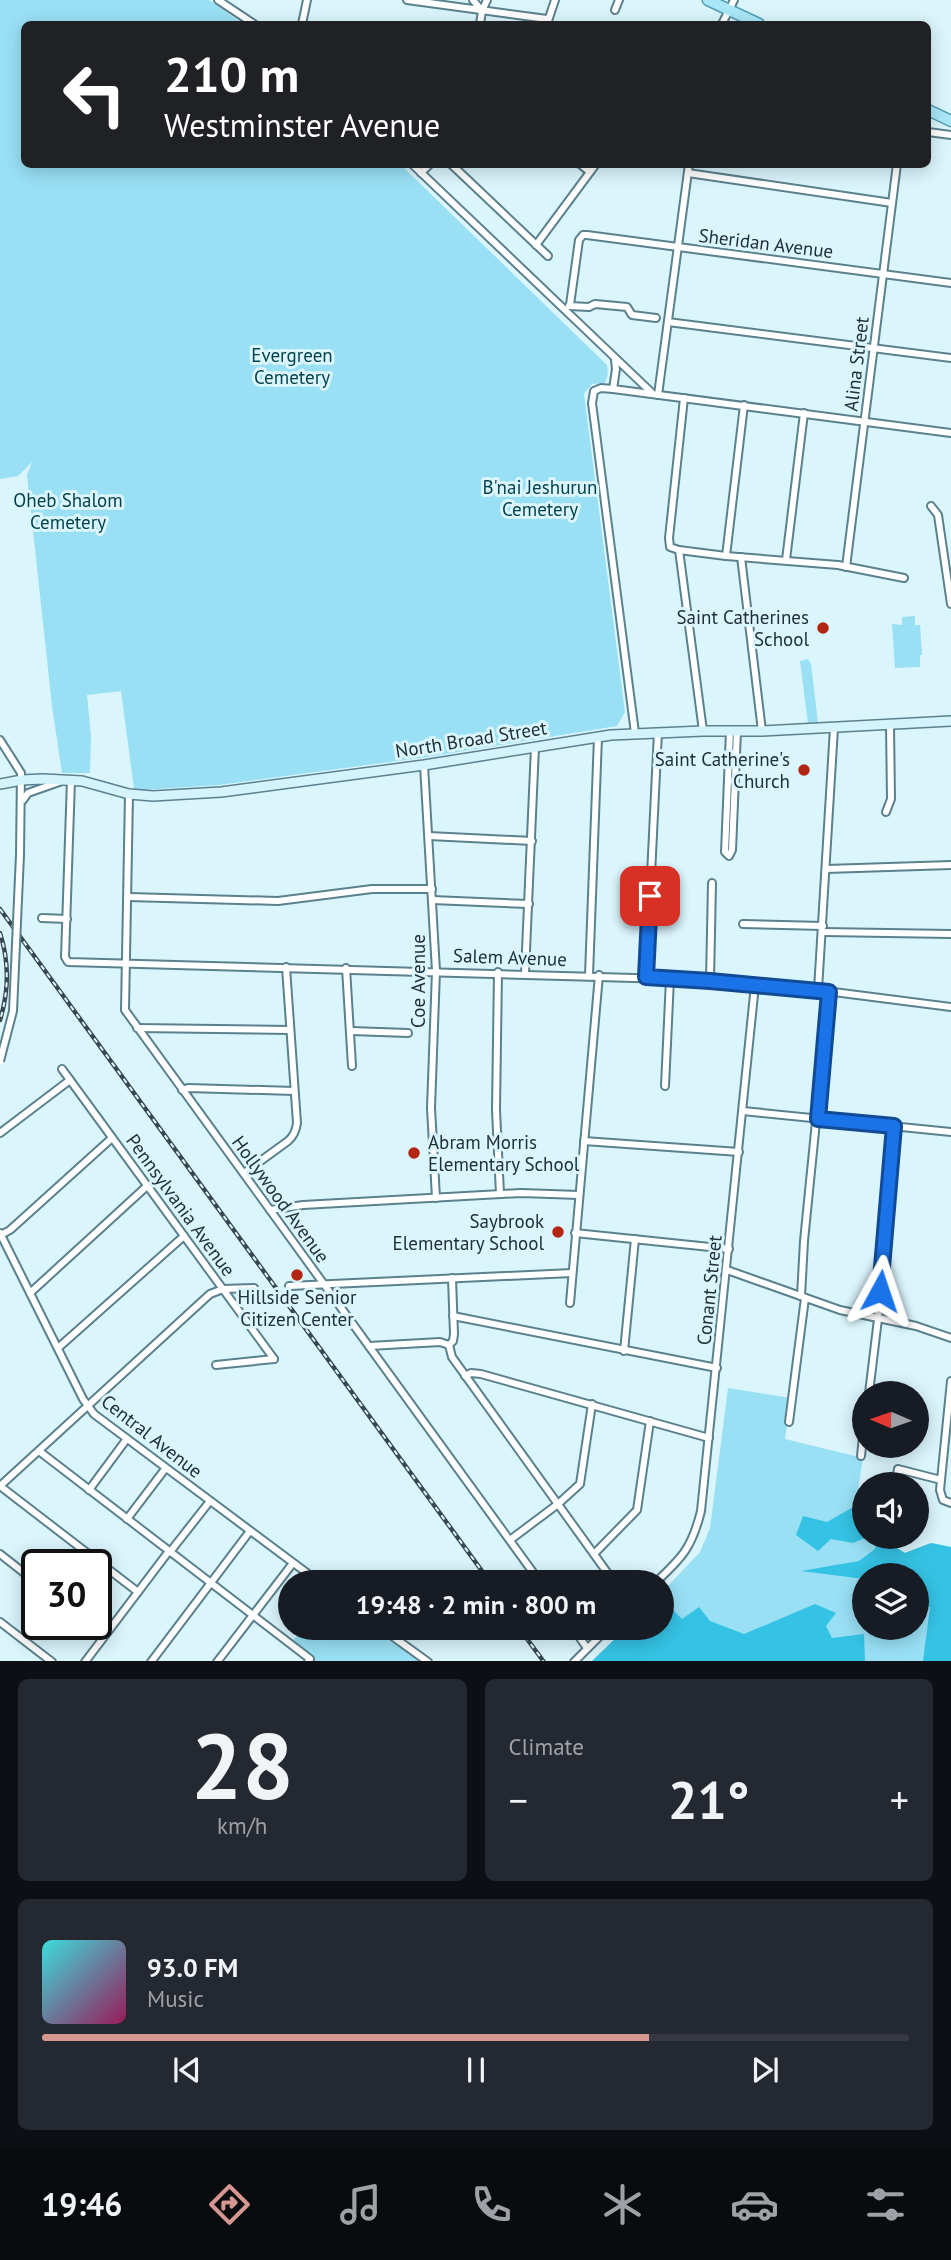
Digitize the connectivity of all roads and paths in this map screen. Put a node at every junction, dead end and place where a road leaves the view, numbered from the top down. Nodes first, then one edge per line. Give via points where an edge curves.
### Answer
1 (218, 0) edge
2 (307, 0) edge
3 (407, 0) edge
4 (473, 0) edge
5 (487, 0) edge
6 (555, 0) edge
7 (620, 0) edge
8 (708, 0) edge
9 (731, 5) edge
10 (615, 10) dead end
11 (482, 11) junction
12 (250, 21) edge
13 (303, 21) edge
14 (480, 21) edge
15 (541, 21) edge
16 (547, 21) edge
17 (723, 21) edge
18 (753, 21) edge
19 (931, 111) edge
20 (951, 121) edge
21 (931, 132) edge
22 (951, 135) edge
23 (416, 168) edge
24 (426, 168) edge
25 (455, 168) edge
26 (585, 168) edge
27 (593, 168) edge
28 (689, 168) edge
29 (896, 168) edge
30 (590, 172) junction
31 (421, 173) junction
32 (688, 173) junction
33 (891, 203) junction
34 (536, 244) junction
35 (677, 247) junction
36 (548, 257) dead end
37 (883, 274) junction
38 (951, 283) edge
39 (568, 308) junction
40 (656, 318) dead end
41 (667, 322) junction
42 (874, 348) junction
43 (951, 358) edge
44 (615, 359) junction
45 (613, 389) junction
46 (655, 394) junction
47 (684, 398) junction
48 (744, 405) junction
49 (804, 413) junction
50 (865, 421) junction
51 (951, 433) edge
52 (931, 506) dead end
53 (679, 550) junction
54 (726, 555) junction
55 (741, 557) junction
56 (786, 560) junction
57 (846, 567) junction
58 (904, 579) dead end
59 (951, 604) edge
60 (951, 721) edge
61 (890, 724) junction
62 (834, 728) junction
63 (703, 731) junction
64 (733, 731) junction
65 (762, 731) junction
66 (658, 732) junction
67 (635, 733) junction
68 (598, 737) junction
69 (0, 740) edge
70 (535, 747) junction
71 (424, 765) junction
72 (22, 780) junction
73 (68, 780) junction
74 (0, 785) edge
75 (129, 794) junction
76 (21, 805) junction
77 (886, 812) dead end
78 (729, 816) junction
79 (429, 836) junction
80 (532, 841) junction
81 (951, 864) edge
82 (826, 869) junction
83 (712, 883) dead end
84 (432, 889) junction
85 (128, 897) junction
86 (432, 900) junction
87 (528, 904) junction
88 (42, 918) dead end
89 (67, 919) junction
90 (743, 924) dead end
91 (823, 929) junction
92 (951, 934) edge
93 (125, 965) junction
94 (286, 967) junction
95 (346, 968) junction
96 (436, 971) junction
97 (498, 972) junction
98 (525, 973) junction
99 (589, 975) junction
100 (599, 975) junction
101 (646, 977) junction
102 (670, 979) junction
103 (710, 981) junction
104 (755, 985) junction
105 (818, 990) junction
106 (829, 992) junction
107 (951, 1007) edge
108 (136, 1028) junction
109 (290, 1030) junction
110 (351, 1031) junction
111 (408, 1033) dead end
112 (0, 1061) edge
113 (352, 1066) dead end
114 (62, 1069) dead end
115 (71, 1080) junction
116 (665, 1086) dead end
117 (182, 1090) junction
118 (295, 1091) junction
119 (743, 1111) junction
120 (818, 1119) junction
121 (894, 1126) junction
122 (951, 1132) edge
123 (0, 1133) edge
124 (113, 1138) junction
125 (584, 1141) junction
126 (739, 1152) junction
127 (244, 1173) junction
128 (148, 1186) junction
129 (500, 1194) junction
130 (579, 1195) junction
131 (436, 1198) junction
132 (270, 1210) junction
133 (575, 1233) junction
134 (1, 1234) edge
135 (184, 1236) junction
136 (635, 1239) junction
137 (729, 1249) junction
138 (727, 1270) junction
139 (572, 1273) junction
140 (452, 1278) junction
141 (324, 1284) junction
142 (289, 1286) dead end
143 (254, 1288) dead end
144 (223, 1289) junction
145 (30, 1293) junction
146 (803, 1297) junction
147 (570, 1303) dead end
148 (453, 1316) junction
149 (877, 1319) junction
150 (951, 1338) edge
151 (449, 1345) junction
152 (369, 1346) junction
153 (58, 1348) junction
154 (624, 1351) junction
155 (216, 1365) dead end
156 (717, 1368) junction
157 (465, 1376) junction
158 (870, 1381) edge
159 (951, 1381) edge
160 (592, 1404) junction
161 (87, 1406) junction
162 (650, 1421) junction
163 (789, 1422) dead end
164 (709, 1437) junction
165 (126, 1440) junction
166 (39, 1451) junction
167 (165, 1469) junction
168 (929, 1477) edge
169 (941, 1480) junction
170 (0, 1486) edge
171 (89, 1490) junction
172 (210, 1502) junction
173 (951, 1503) edge
174 (558, 1504) junction
175 (127, 1519) junction
176 (250, 1531) junction
177 (510, 1540) junction
178 (169, 1552) junction
179 (0, 1554) edge
180 (594, 1554) junction
181 (293, 1563) junction
182 (21, 1570) edge
183 (303, 1570) edge
184 (531, 1570) edge
185 (605, 1570) edge
186 (669, 1570) edge
187 (211, 1583) junction
188 (138, 1592) junction
189 (253, 1615) junction
190 (0, 1622) edge
191 (112, 1626) edge
192 (101, 1640) edge
193 (398, 1640) edge
194 (581, 1640) edge
195 (595, 1640) edge
196 (587, 1648) junction
197 (222, 1660) edge
198 (309, 1660) edge
199 (52, 1661) edge
200 (85, 1661) edge
201 (151, 1661) edge
202 (428, 1661) edge
203 (574, 1661) edge

1 - 12 street
2 - 13 street
3 - 11 street
4 - 11 street
5 - 11 street
6 - 16 street
7 - 10 street
8 - 9 main road
9 - 17 street
9 - 18 main road
11 - 14 street
11 - 15 street
19 - 20 main road
21 - 22 street
23 - 31 street
24 - 31 street
25 - 34 street
26 - 30 street
27 - 30 street
28 - 32 street
29 - 33 street, Alina Street
30 - 34 street
31 - 39 street via 544,293
32 - 33 street
32 - 35 street
33 - 37 street, Alina Street
34 - 36 street
35 - 37 street, Sheridan Avenue
35 - 39 street, Sheridan Avenue via 583,235
35 - 41 street
37 - 38 street, Sheridan Avenue
37 - 42 street, Alina Street
39 - 40 street via 595,304 627,307 632,315
39 - 44 street
41 - 42 street
41 - 46 street
42 - 43 street
42 - 50 street, Alina Street
44 - 45 street
44 - 46 street
45 - 46 street
45 - 67 street via 596,389 592,399
46 - 47 street
47 - 48 street
47 - 53 street via 669,538 670,547
48 - 49 street
48 - 54 street
49 - 50 street
49 - 56 street
50 - 51 street
50 - 57 street, Alina Street
52 - 59 street via 938,515
53 - 54 street
53 - 63 street
54 - 55 street
55 - 56 street
55 - 65 street
56 - 57 street
57 - 58 street
60 - 61 main road, North Broad Street
61 - 62 main road, North Broad Street
61 - 77 street via 891,799
62 - 65 main road, North Broad Street
62 - 82 street
63 - 64 main road, North Broad Street
63 - 66 main road, North Broad Street
64 - 65 main road, North Broad Street
64 - 78 street
66 - 67 main road, North Broad Street
66 - 101 street
67 - 68 main road, North Broad Street
68 - 70 main road, North Broad Street
68 - 99 street
69 - 72 street via 19,767
70 - 71 main road, North Broad Street
70 - 80 street
71 - 75 main road, North Broad Street via 221,792
71 - 79 street, Coe Avenue
72 - 73 main road, North Broad Street
72 - 74 main road, North Broad Street
72 - 76 street
73 - 75 main road, North Broad Street
73 - 76 street via 27,793
73 - 89 street
75 - 85 street, Hollywood Avenue
76 - 112 street, bridge via 13,1011
78 - 78 street via 725,852 729,856 732,850
79 - 80 street
79 - 84 street, Coe Avenue
80 - 87 street
81 - 82 street
82 - 91 street
83 - 103 street
84 - 85 street via 372,889 278,901
84 - 86 street, Coe Avenue
85 - 93 street, Hollywood Avenue
86 - 87 street
86 - 96 street, Coe Avenue
87 - 98 street
88 - 89 street
89 - 93 street, Salem Avenue via 67,961
90 - 91 street
91 - 92 street
91 - 105 street
93 - 94 street, Salem Avenue
93 - 108 street, Hollywood Avenue via 124,1007
94 - 95 street, Salem Avenue
94 - 109 street
95 - 96 street, Salem Avenue
95 - 110 street
96 - 97 street, Salem Avenue
96 - 131 street, Coe Avenue via 431,1108
97 - 98 street, Salem Avenue
97 - 129 street
98 - 99 street, Salem Avenue
99 - 100 street, Salem Avenue
100 - 101 street, Salem Avenue
100 - 125 street
101 - 102 street, Salem Avenue
102 - 103 street, Salem Avenue
102 - 116 street
103 - 104 street, Salem Avenue
104 - 105 street, Salem Avenue
104 - 119 street, Conant Street
105 - 106 street, Salem Avenue
106 - 107 street, Salem Avenue
106 - 120 street
108 - 109 street
108 - 117 street, Hollywood Avenue
109 - 118 street
110 - 111 street
110 - 113 street
114 - 115 street, Pennsylvania Avenue
115 - 123 street
115 - 124 street, Pennsylvania Avenue
117 - 118 street
117 - 127 street, Hollywood Avenue
118 - 127 street via 293,1137
119 - 120 street
119 - 126 street, Conant Street
120 - 121 street
120 - 146 street via 804,1241
121 - 122 street
121 - 149 street
124 - 128 street, Pennsylvania Avenue
124 - 134 street
125 - 126 street
125 - 130 street
126 - 137 street, Conant Street
127 - 132 street, Hollywood Avenue
128 - 135 street, Pennsylvania Avenue
128 - 145 street
129 - 130 street
129 - 131 street
130 - 133 street
131 - 132 street
132 - 141 street, Hollywood Avenue
133 - 136 street
133 - 139 street
134 - 145 street, Central Avenue
135 - 144 street, Pennsylvania Avenue
135 - 153 street
136 - 137 street
136 - 154 street
137 - 138 street, Conant Street
138 - 146 street
138 - 156 street, Conant Street
139 - 140 street
139 - 147 street
140 - 141 street
140 - 148 street
141 - 142 street
141 - 152 street, Hollywood Avenue
143 - 144 street
144 - 155 street, Pennsylvania Avenue via 274,1359
144 - 161 street via 210,1294
145 - 153 street, Central Avenue
146 - 149 street
146 - 163 street
148 - 151 street via 454,1338
148 - 154 street
149 - 150 street
149 - 158 street
151 - 152 street
151 - 157 street
152 - 177 street, Hollywood Avenue
153 - 161 street, Central Avenue
154 - 156 street
156 - 164 street, Conant Street
157 - 160 street via 481,1374
157 - 174 street
159 - 169 street
160 - 162 street
160 - 174 street via 580,1484
161 - 165 street, Central Avenue
161 - 166 street
162 - 164 street
162 - 180 street via 637,1510
164 - 186 street, Conant Street via 695,1537
165 - 167 street, Central Avenue
165 - 171 street
166 - 170 street
166 - 171 street
167 - 172 street, Central Avenue
167 - 175 street
168 - 169 street
169 - 173 street via 943,1500
170 - 188 street
171 - 175 street
172 - 176 street, Central Avenue
172 - 178 street
174 - 177 street
174 - 180 street
175 - 178 street
176 - 181 street, Central Avenue
176 - 187 street
177 - 184 street, Hollywood Avenue
178 - 187 street
178 - 188 street
179 - 182 street
180 - 185 street
181 - 183 street, Central Avenue
181 - 189 street
187 - 189 street
187 - 201 street
188 - 191 street
189 - 197 street
189 - 198 street
190 - 199 street
192 - 200 street
193 - 202 street
194 - 196 street
195 - 196 street
196 - 203 street

